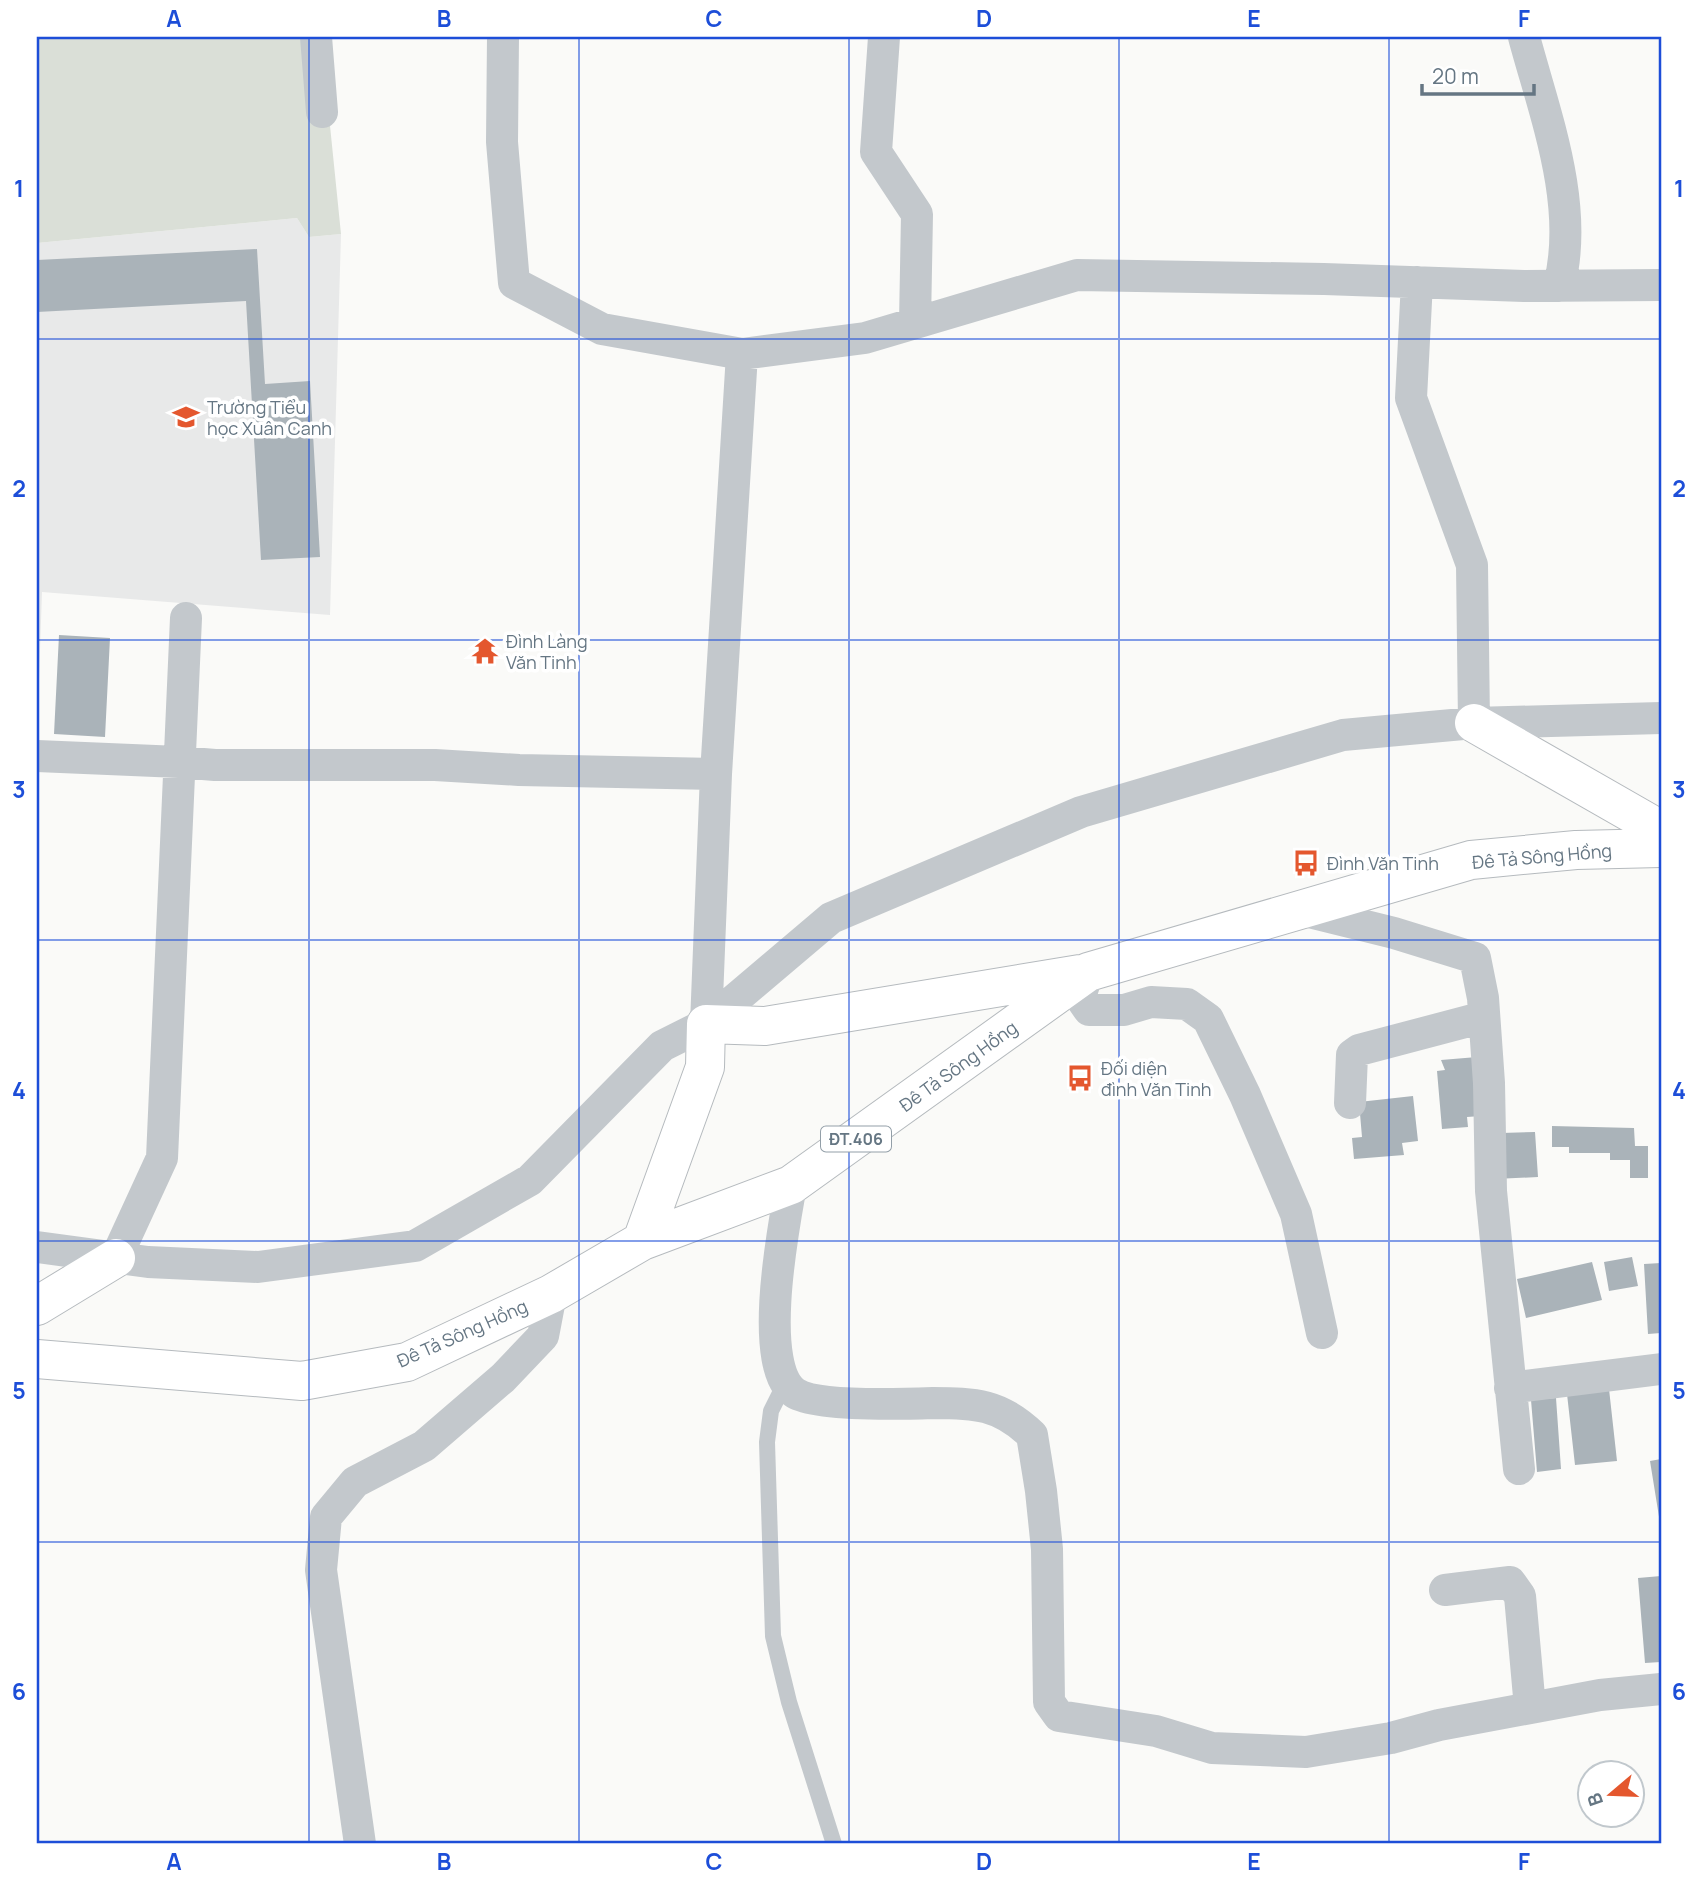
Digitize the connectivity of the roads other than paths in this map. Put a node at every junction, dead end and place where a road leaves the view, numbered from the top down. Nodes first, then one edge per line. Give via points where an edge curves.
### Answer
1 (316, 37) edge
2 (503, 37) edge
3 (884, 37) edge
4 (1524, 37) edge
5 (322, 112) dead end
6 (1417, 282) junction
7 (1661, 285) edge
8 (1559, 286) junction
9 (915, 323) junction
10 (742, 354) junction
11 (186, 618) dead end
12 (1661, 718) edge
13 (1474, 723) junction
14 (37, 756) edge
15 (179, 762) junction
16 (716, 774) junction
17 (1661, 830) edge
18 (1661, 848) edge
19 (1301, 910) junction
20 (1088, 972) junction
21 (1484, 1017) junction
22 (706, 1024) junction
23 (1350, 1103) dead end
24 (791, 1185) junction
25 (642, 1241) junction
26 (37, 1247) edge
27 (117, 1258) junction
28 (551, 1294) junction
29 (37, 1306) edge
30 (1322, 1333) dead end
31 (37, 1359) edge
32 (1661, 1369) edge
33 (785, 1383) junction
34 (1510, 1388) junction
35 (1519, 1469) dead end
36 (1445, 1590) dead end
37 (1661, 1689) edge
38 (1530, 1708) junction
39 (360, 1844) edge
40 (834, 1844) edge

1 - 5 street
2 - 10 street via 502,142 514,283 602,329
3 - 9 street via 876,152 917,214
4 - 8 street via 1561,170 1564,266
6 - 8 street
6 - 9 street via 1077,275
6 - 13 street via 1411,398 1472,565
7 - 8 street
9 - 10 street via 864,338
10 - 16 street
11 - 15 street
12 - 13 street
13 - 17 main road
13 - 22 street via 1343,735 1080,812 831,918
14 - 15 street
15 - 16 street
15 - 27 street via 162,1158
16 - 22 street
18 - 19 main road, Đê Tả Sông Hồng / ĐT.406 via 1471,860
19 - 20 main road, Đê Tả Sông Hồng / ĐT.406
19 - 21 street via 1475,958
20 - 22 main road via 765,1026
20 - 24 main road, Đê Tả Sông Hồng / ĐT.406
20 - 30 street via 1080,997 1089,1010 1124,1010 1151,1002 1187,1004 1208,1019 1296,1214
21 - 23 street via 1359,1050 1352,1055
21 - 34 street via 1491,1191
22 - 25 main road via 705,1067
22 - 27 street via 662,1046 530,1180 415,1246 258,1267
24 - 25 main road, Đê Tả Sông Hồng / ĐT.406
24 - 33 street via 776,1277 775,1341
25 - 28 main road, Đê Tả Sông Hồng / ĐT.406
26 - 27 street
27 - 29 main road
28 - 31 main road, Đê Tả Sông Hồng / ĐT.406 via 407,1362 302,1381
28 - 39 street via 543,1336 503,1378 424,1446 355,1482 326,1517 321,1570
32 - 34 street
33 - 38 street via 796,1394 848,1403 954,1403 996,1409 1032,1435 1046,1549 1049,1702 1059,1716 1156,1731 1212,1748 1306,1752
33 - 40 lane via 771,1411 767,1442 773,1636
34 - 35 street
36 - 38 street via 1510,1582 1516,1589
37 - 38 street

